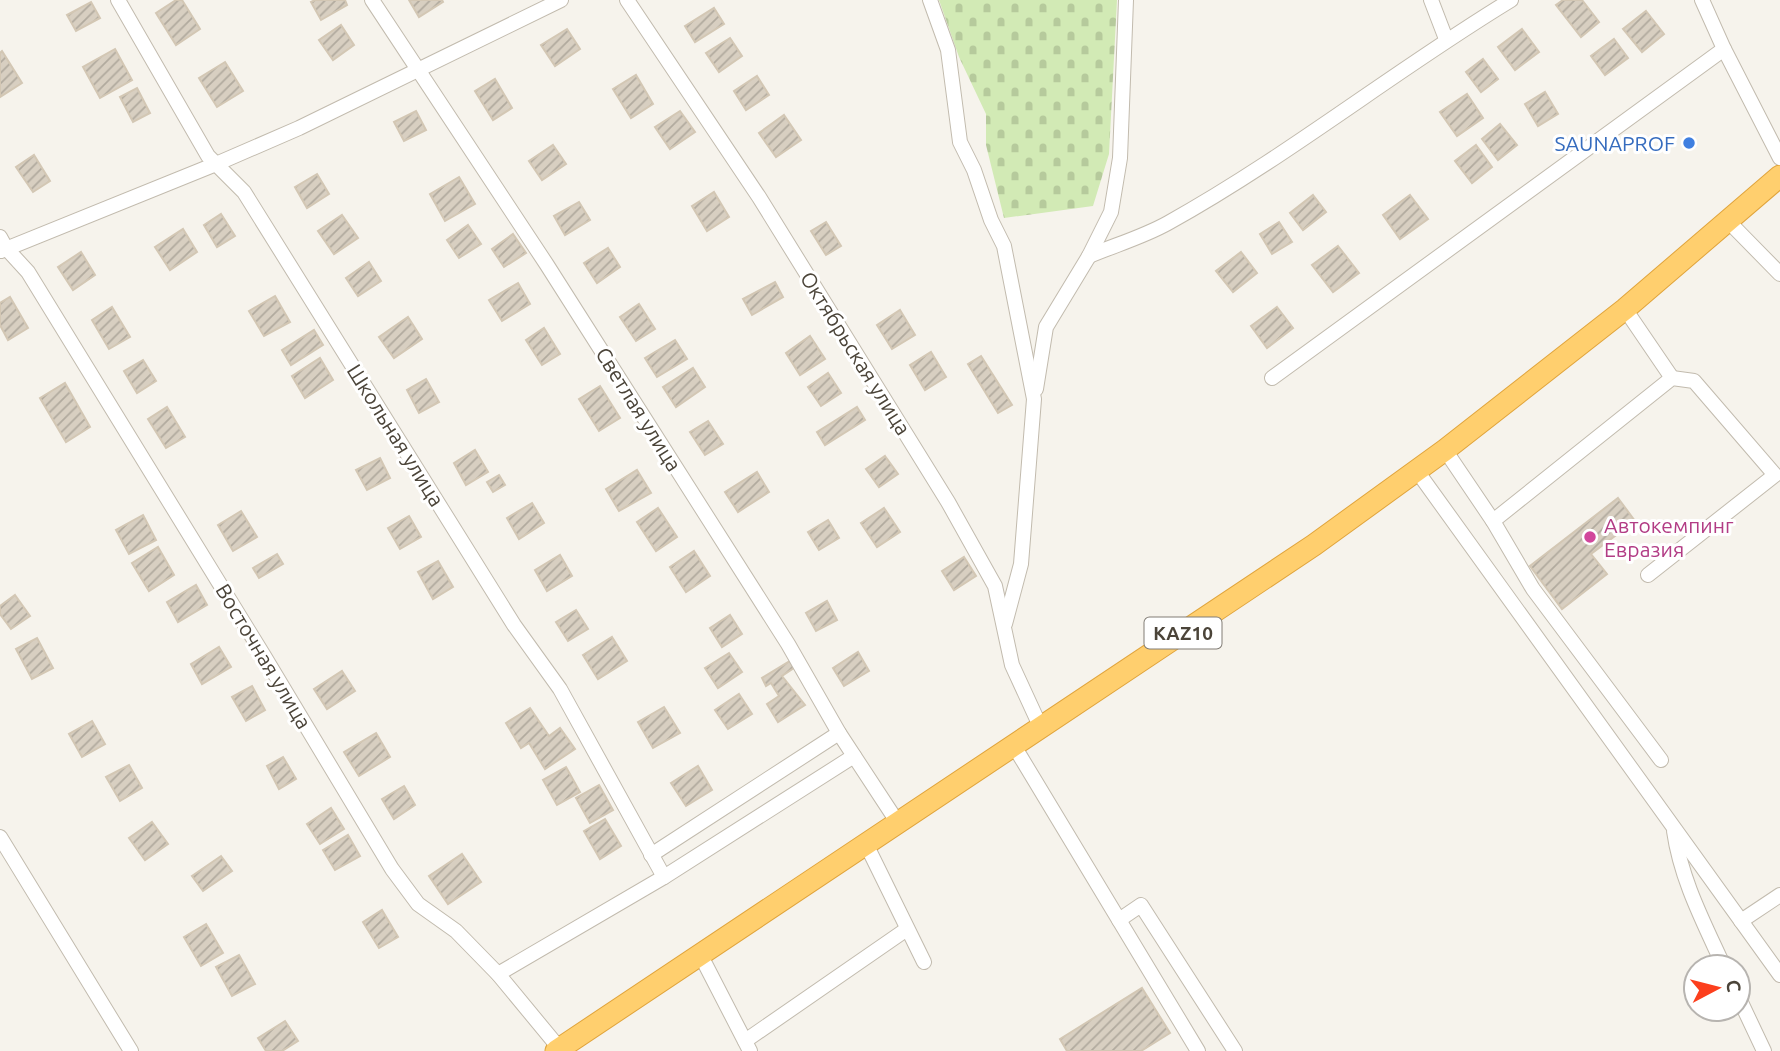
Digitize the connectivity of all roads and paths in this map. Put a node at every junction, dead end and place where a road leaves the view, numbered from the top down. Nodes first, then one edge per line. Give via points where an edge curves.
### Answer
1 (118, 0) edge
2 (372, 0) edge
3 (561, 0) edge
4 (626, 0) edge
5 (930, 0) edge
6 (1126, 0) edge
7 (1431, 0) edge
8 (1511, 0) edge
9 (1705, 1) edge
10 (1446, 39) junction
11 (1724, 49) junction
12 (419, 71) junction
13 (1780, 158) edge
14 (216, 164) junction
15 (1780, 176) edge
16 (1728, 221) junction
17 (2, 246) edge
18 (1089, 256) junction
19 (1780, 274) edge
20 (1625, 309) junction
21 (1272, 378) dead end
22 (1672, 378) junction
23 (1034, 399) junction
24 (1445, 450) junction
25 (1418, 471) junction
26 (1493, 521) junction
27 (1648, 575) dead end
28 (1004, 627) junction
29 (1041, 728) junction
30 (839, 733) junction
31 (1014, 746) junction
32 (854, 756) junction
33 (1661, 760) dead end
34 (898, 823) junction
35 (1673, 826) junction
36 (0, 837) edge
37 (866, 844) junction
38 (651, 855) junction
39 (664, 877) junction
40 (1780, 895) edge
41 (1119, 920) junction
42 (1741, 921) junction
43 (907, 929) junction
44 (1717, 953) edge
45 (700, 954) junction
46 (924, 962) dead end
47 (498, 974) junction
48 (1780, 975) edge
49 (1751, 1023) edge
50 (748, 1046) edge
51 (558, 1050) edge
52 (131, 1051) edge
53 (1198, 1051) edge
54 (1235, 1051) edge
55 (1764, 1051) edge

1 - 14 street, Школьная улица
2 - 12 street, Светлая улица
3 - 12 street
4 - 28 street, Октябрьская улица via 759,197 948,502 995,586
5 - 23 street via 948,50 960,142 1004,246
6 - 18 street via 1120,158 1111,212
7 - 10 street
8 - 10 street
9 - 11 street
10 - 18 street via 1166,224
11 - 13 street
11 - 21 street
12 - 14 street
12 - 30 street, Светлая улица via 781,633
14 - 17 street
14 - 38 street, Школьная улица via 244,192 514,625 560,689
15 - 16 highway, KAZ10
16 - 19 street
16 - 20 highway, KAZ10
17 - 47 street, Восточная улица via 28,272 392,869 418,904 456,931
18 - 23 street via 1046,327
20 - 22 street
20 - 24 highway, KAZ10
22 - 26 street
22 - 27 street via 1694,381 1775,475
23 - 28 street via 1021,564
24 - 25 highway, KAZ10
24 - 26 street
25 - 29 highway, KAZ10
25 - 35 street
26 - 33 street via 1533,589
28 - 29 street, Октябрьская улица via 1012,665
29 - 31 highway, KAZ10
30 - 32 street, Светлая улица
30 - 38 street
31 - 34 highway, KAZ10
31 - 41 street
32 - 34 street, Светлая улица
32 - 39 street
34 - 37 highway, KAZ10
35 - 42 street
35 - 44 street via 1690,895
36 - 52 street
37 - 43 street
37 - 45 highway, KAZ10
38 - 39 street, Школьная улица
39 - 47 street
40 - 42 street
41 - 53 street
41 - 54 street via 1141,905
42 - 48 street
43 - 46 street
43 - 50 street
45 - 50 street
45 - 51 highway, KAZ10
47 - 51 street, Восточная улица
49 - 55 street

